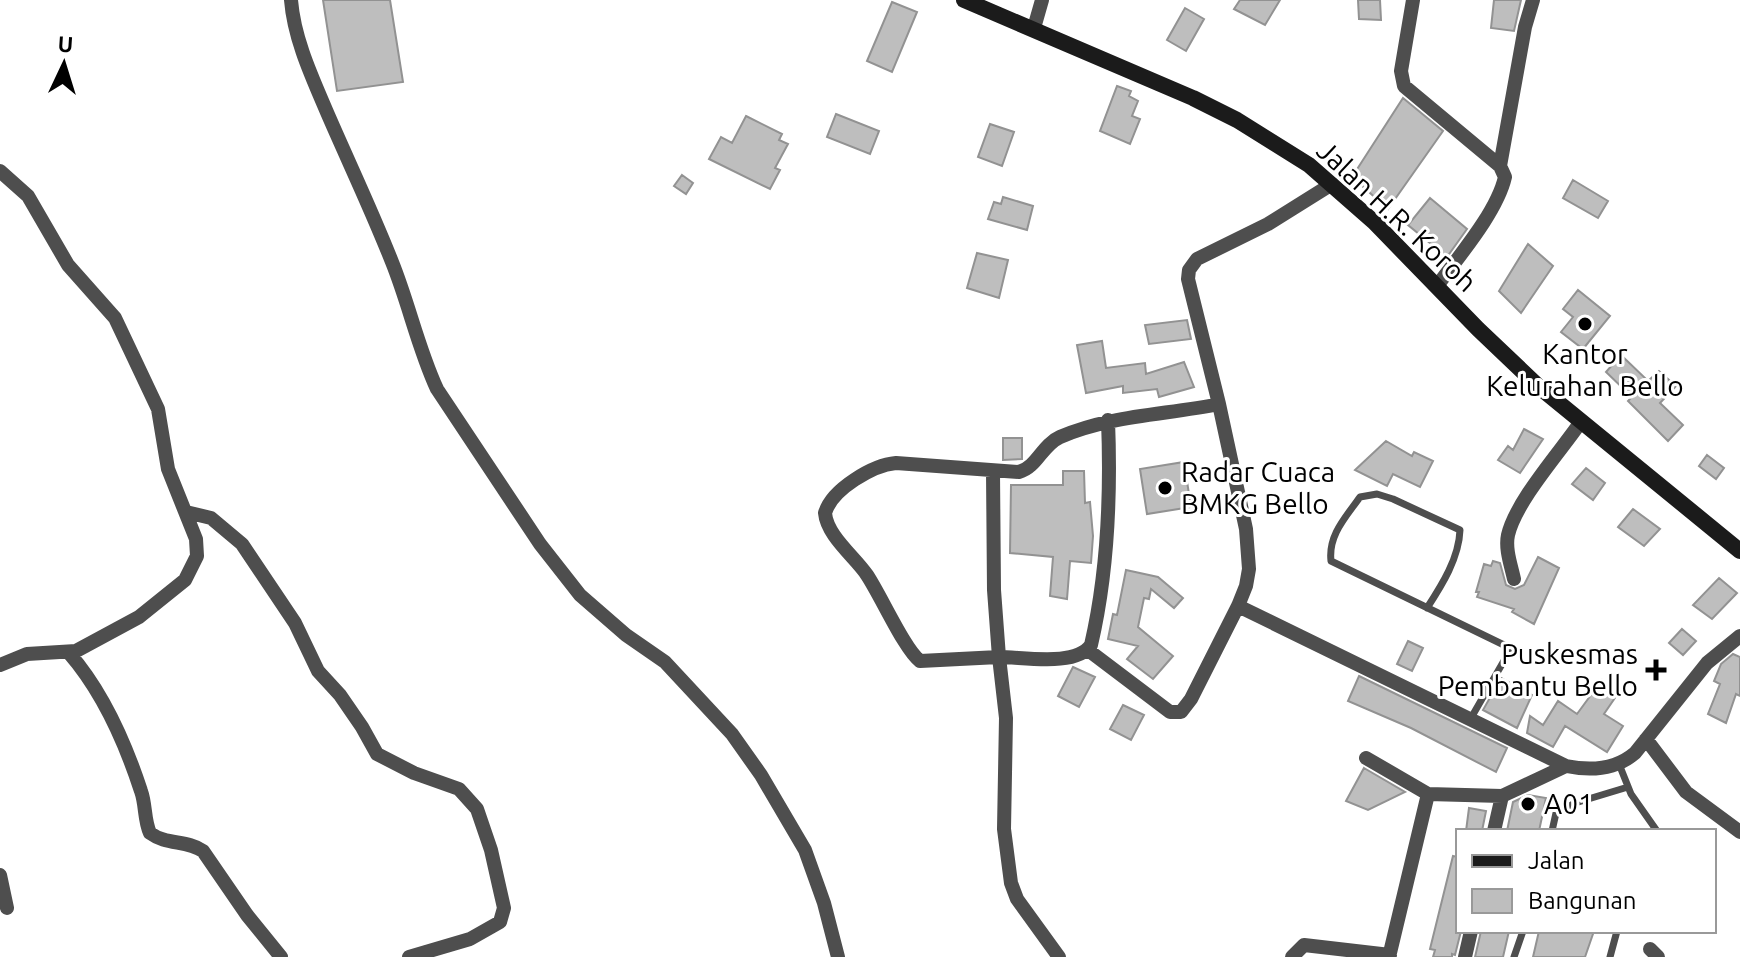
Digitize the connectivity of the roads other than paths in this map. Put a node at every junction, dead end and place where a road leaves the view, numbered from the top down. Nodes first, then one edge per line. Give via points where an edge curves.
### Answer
1 (291, 0) edge
2 (964, 0) edge
3 (1042, 0) edge
4 (1413, 0) edge
5 (1533, 0) edge
6 (1034, 28) junction
7 (1500, 166) junction
8 (0, 171) edge
9 (1332, 184) junction
10 (1437, 286) junction
11 (1219, 404) junction
12 (1108, 420) junction
13 (1580, 423) junction
14 (993, 472) junction
15 (186, 512) junction
16 (1740, 551) edge
17 (1514, 579) dead end
18 (1238, 606) junction
19 (1427, 608) junction
20 (1740, 636) edge
21 (1088, 650) junction
22 (69, 653) junction
23 (999, 657) junction
24 (0, 665) edge
25 (1471, 718) junction
26 (1646, 739) junction
27 (1366, 758) dead end
28 (1619, 764) junction
29 (1566, 766) junction
30 (1628, 787) junction
31 (1428, 794) junction
32 (1502, 796) junction
33 (1494, 829) edge
34 (1552, 829) edge
35 (1656, 829) edge
36 (1740, 832) edge
37 (0, 875) edge
38 (7, 908) dead end
39 (1471, 933) edge
40 (1522, 933) edge
41 (1616, 933) edge
42 (1389, 956) edge
43 (281, 957) edge
44 (409, 957) edge
45 (838, 957) edge
46 (1059, 957) edge
47 (1292, 957) edge
48 (1465, 957) edge
49 (1514, 957) edge
50 (1610, 957) edge

1 - 45 street via 314,81 392,262 437,389 580,595 665,662 754,765 805,850
2 - 6 main road, Jalan H.R. Koroh
3 - 6 street
4 - 7 street via 1401,80
5 - 7 street
6 - 9 main road, Jalan H.R. Koroh via 1226,115
7 - 10 street via 1505,177 1500,193
8 - 15 street via 28,196 68,265 115,318 158,409 168,469
9 - 10 main road, Jalan H.R. Koroh
9 - 11 street via 1197,259 1189,270
10 - 13 main road, Jalan H.R. Koroh
11 - 12 street
11 - 18 street via 1250,555
12 - 14 street via 1064,435 1041,450 1023,472
12 - 21 street via 1104,575
13 - 16 main road, Jalan H.R. Koroh
13 - 17 street via 1515,517 1508,536
14 - 23 street
14 - 23 street via 884,464 852,483 825,513 829,527 867,575 918,660
15 - 22 street via 197,556 185,580 139,617
15 - 44 street via 211,518 242,544 295,623 318,671 340,695 377,754 459,789 477,809 504,908 500,922 470,939
18 - 21 street via 1181,712 1170,712
18 - 25 street
19 - 19 lane via 1331,561 1334,534 1360,497 1377,494 1393,499 1460,530 1446,578
19 - 25 lane via 1509,652
20 - 26 street via 1707,663
21 - 23 street via 1072,658
22 - 24 street via 27,654
22 - 43 street via 95,684 111,717 140,787 150,833 203,851
23 - 46 street via 1006,718 1004,829 1011,883
25 - 29 street
26 - 28 street
26 - 36 street via 1686,792
27 - 31 street
28 - 29 street
28 - 30 lane
29 - 32 street
30 - 34 lane via 1556,813
30 - 35 lane
31 - 32 street
31 - 42 street
32 - 33 street
37 - 38 street
39 - 48 street
40 - 49 lane
41 - 50 lane
42 - 47 street via 1304,945

